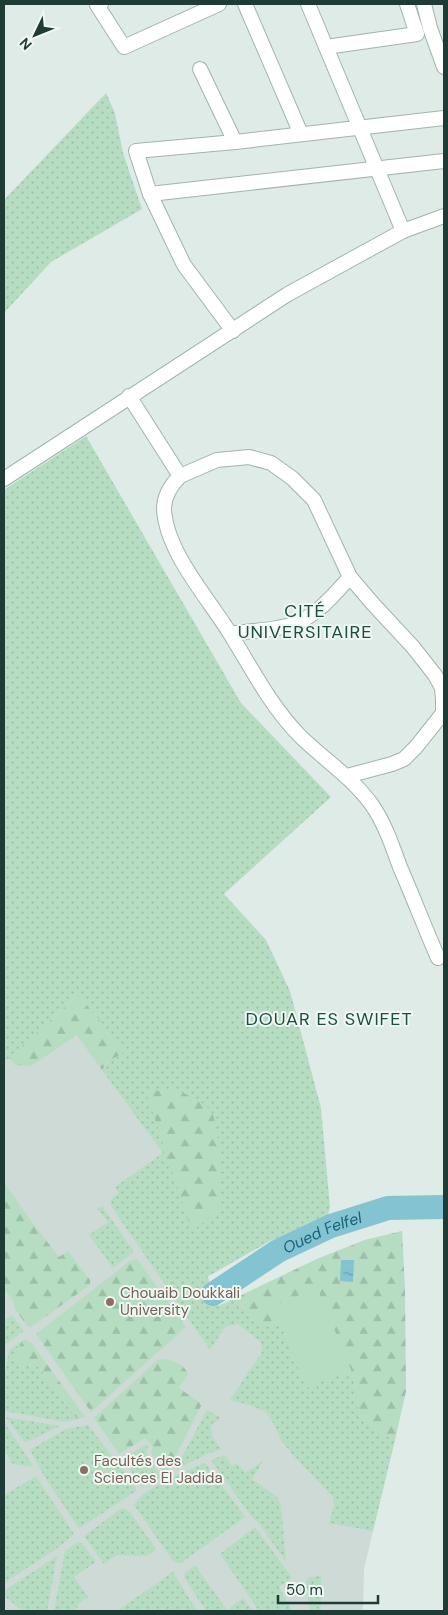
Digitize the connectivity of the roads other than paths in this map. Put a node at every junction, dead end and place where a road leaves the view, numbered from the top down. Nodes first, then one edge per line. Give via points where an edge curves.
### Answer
1 (100, 4) edge
2 (219, 4) edge
3 (245, 4) edge
4 (308, 4) edge
5 (407, 4) edge
6 (424, 4) edge
7 (326, 47) junction
8 (444, 67) edge
9 (200, 69) dead end
10 (444, 118) edge
11 (360, 128) junction
12 (301, 134) junction
13 (235, 142) junction
14 (444, 161) edge
15 (377, 168) junction
16 (150, 194) junction
17 (444, 216) edge
18 (402, 231) junction
19 (233, 331) junction
20 (129, 396) junction
21 (180, 476) junction
22 (4, 479) edge
23 (350, 577) junction
24 (231, 634) junction
25 (347, 776) junction
26 (438, 958) dead end

1 - 2 street via 97,5 124,46
3 - 12 street
4 - 7 street
5 - 7 street via 417,34
6 - 8 street
7 - 11 street
9 - 13 street
10 - 11 street
11 - 12 street
11 - 15 street
12 - 13 street
13 - 16 street via 136,151
14 - 15 street
15 - 16 street
15 - 18 street
16 - 19 street via 184,265
17 - 18 street
18 - 19 street via 288,294
19 - 20 street
20 - 21 street
20 - 22 street
21 - 23 street via 217,460 230,458 249,457 271,463 314,500
21 - 24 street via 171,484 164,508 173,542 193,579
23 - 24 street via 312,615 295,624
23 - 25 street via 435,675 442,688 443,713 404,759
24 - 25 street via 275,706 299,734
25 - 26 street via 385,826

